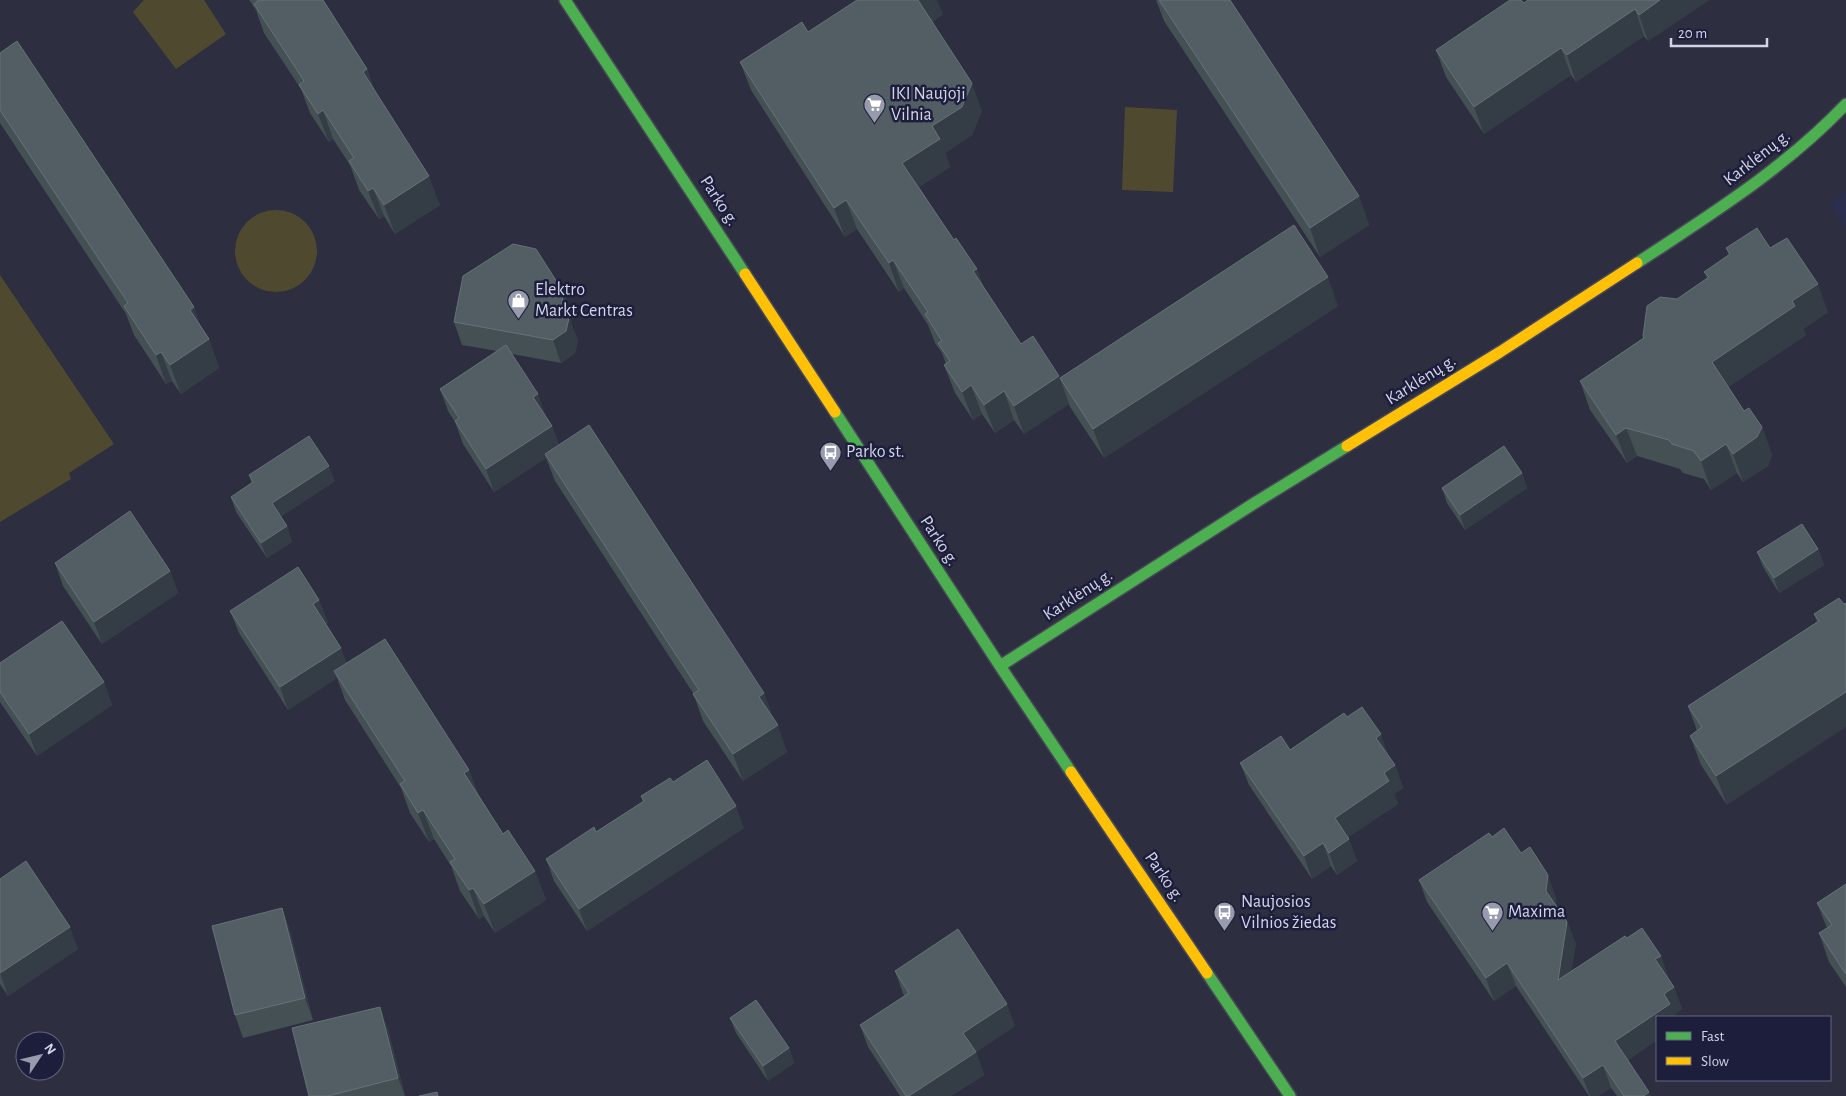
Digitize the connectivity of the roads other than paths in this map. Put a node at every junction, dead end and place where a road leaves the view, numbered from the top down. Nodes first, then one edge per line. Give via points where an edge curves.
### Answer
1 (565, 0) edge
2 (1846, 104) edge
3 (1000, 666) junction
4 (1290, 1096) edge

1 - 3 main road, Parko g.
2 - 3 main road, Karklėnų g. via 1776,169 1726,205 1500,352 1253,504
3 - 4 main road, Parko g.

